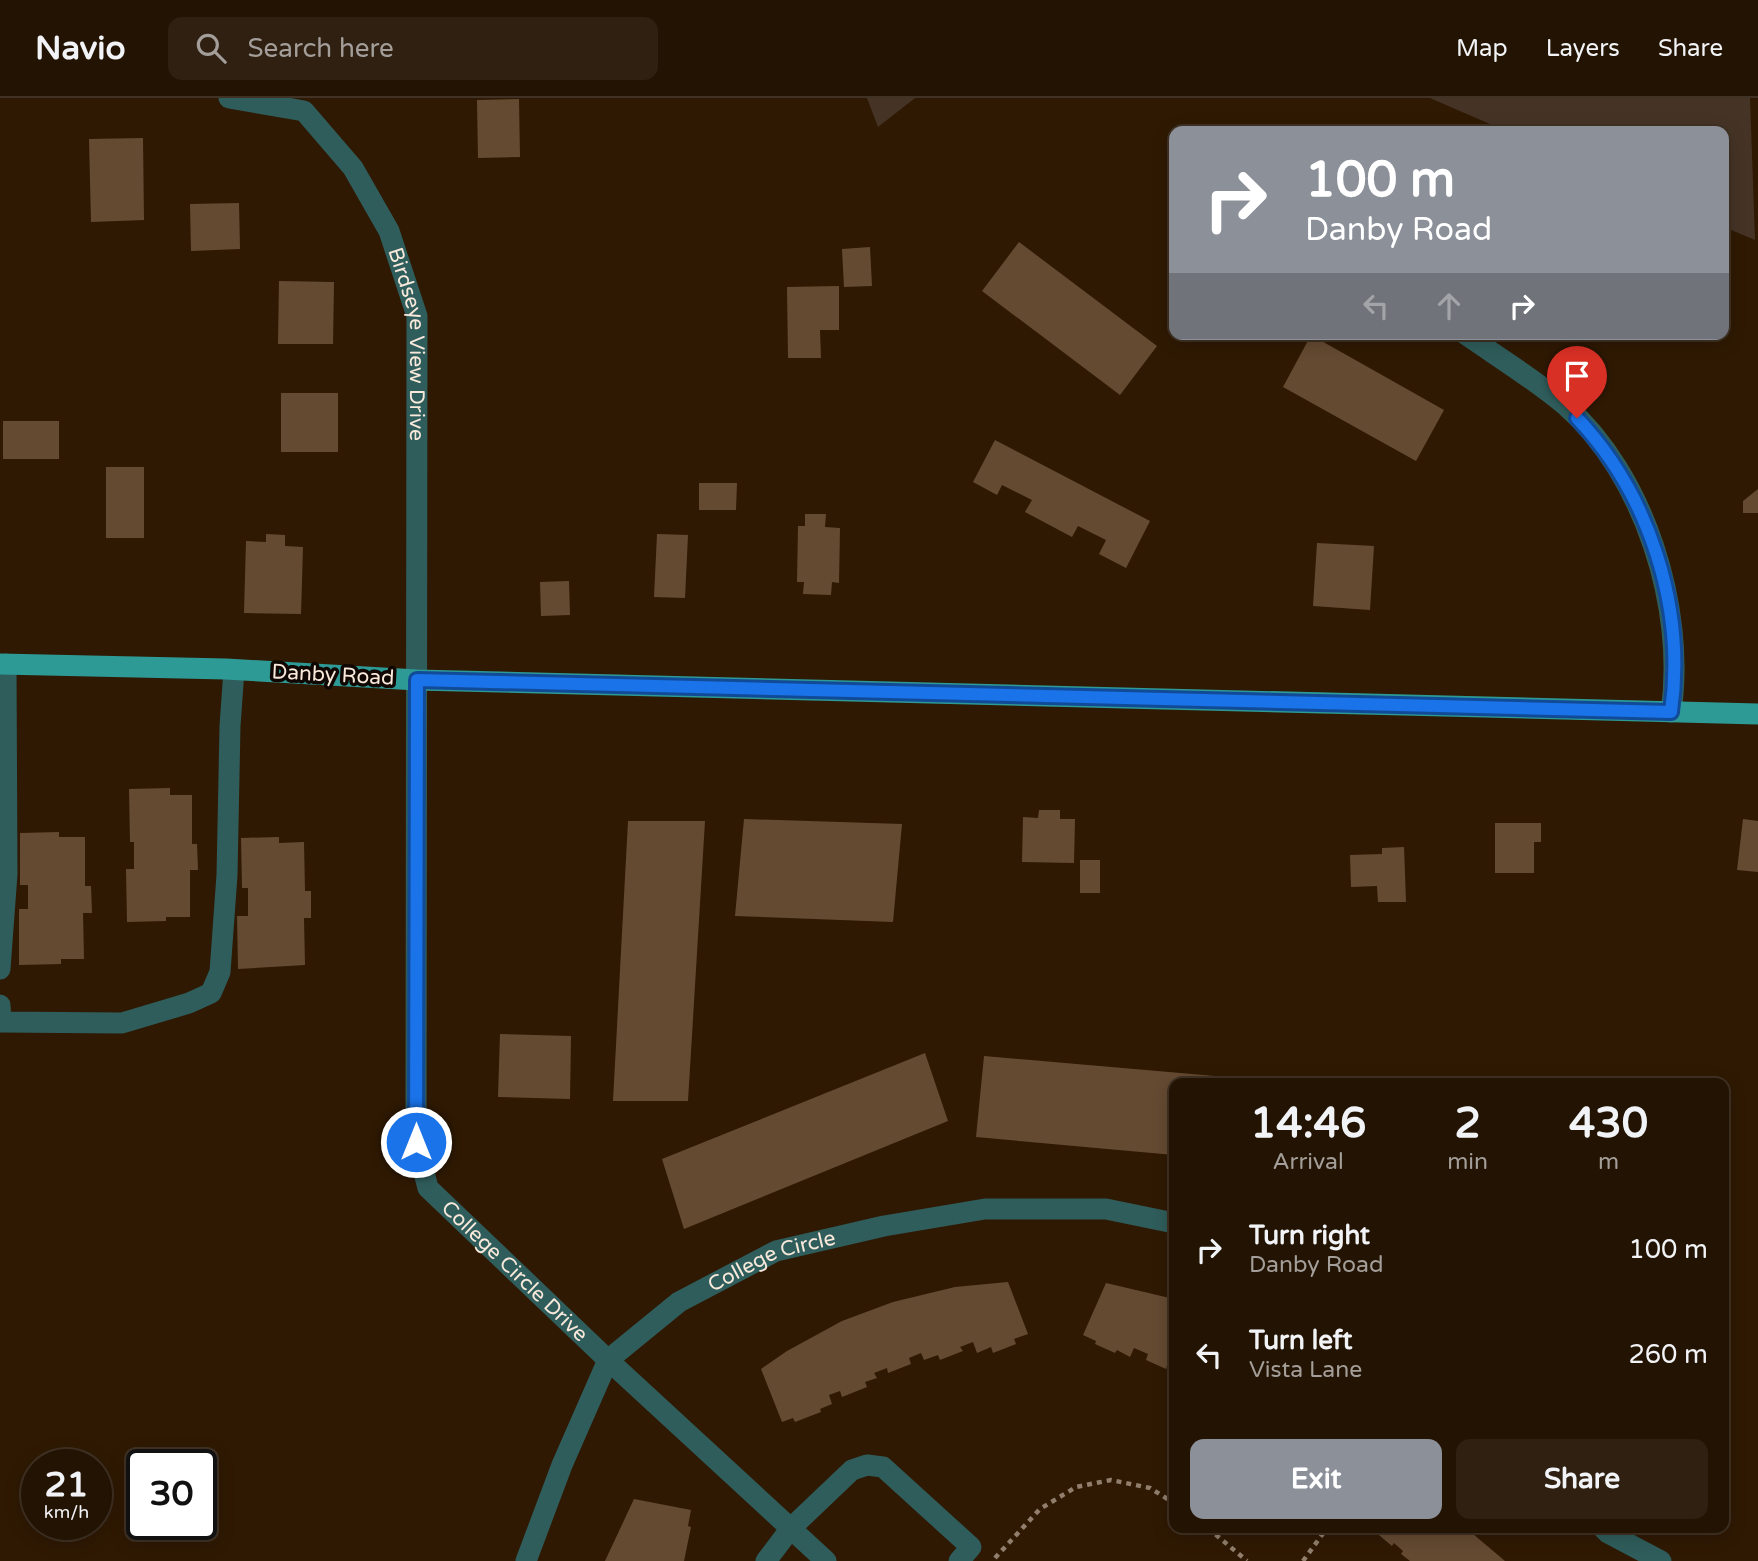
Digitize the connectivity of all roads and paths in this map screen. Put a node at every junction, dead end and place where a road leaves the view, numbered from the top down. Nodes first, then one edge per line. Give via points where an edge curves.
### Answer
1 (229, 98) edge
2 (1473, 340) edge
3 (3, 664) edge
4 (233, 670) junction
5 (417, 680) junction
6 (1671, 712) junction
7 (1758, 714) edge
8 (0, 970) edge
9 (0, 1005) edge
10 (1169, 1222) edge
11 (608, 1360) junction
12 (1169, 1500) edge
13 (790, 1528) junction
14 (1214, 1533) edge
15 (1323, 1533) edge
16 (1608, 1533) edge
17 (526, 1561) edge
18 (766, 1561) edge
19 (826, 1561) edge
20 (959, 1561) edge
21 (993, 1561) edge
22 (1247, 1561) edge
23 (1303, 1561) edge
24 (1661, 1561) edge

1 - 5 street, Birdseye View Drive via 304,111 353,168 389,231 417,316
2 - 6 street via 1566,406 1607,454 1639,508 1670,609 1675,650
3 - 4 main road, Danby Road
3 - 8 street via 6,874
4 - 5 main road, Danby Road
4 - 9 street via 227,875 220,972 211,993 122,1023 1,1022
5 - 6 main road, Danby Road
5 - 11 street, College Circle Drive via 416,1142 428,1188
6 - 7 main road, Danby Road
10 - 11 street, College Circle via 1106,1209 985,1209 776,1251 679,1302
11 - 13 street, College Circle Drive
11 - 17 street, College Circle
12 - 21 path via 1150,1488 1111,1480 1076,1487 1040,1509
13 - 18 street
13 - 19 street, College Circle Drive
13 - 20 street via 852,1470 867,1465 883,1467 971,1547
14 - 22 path
15 - 23 path
16 - 24 street

